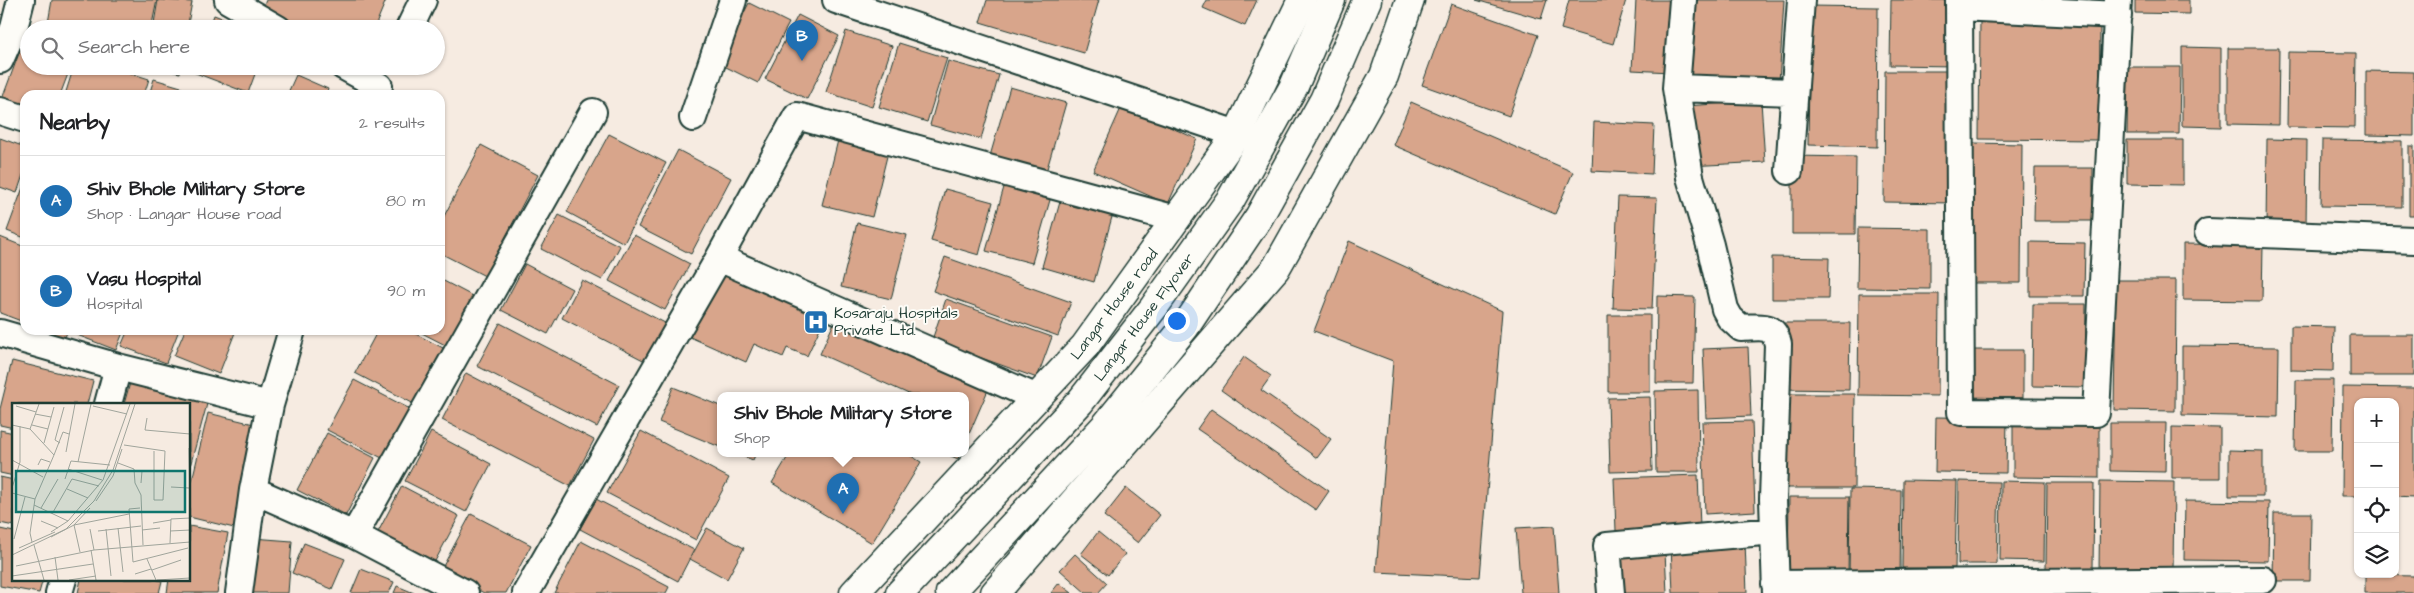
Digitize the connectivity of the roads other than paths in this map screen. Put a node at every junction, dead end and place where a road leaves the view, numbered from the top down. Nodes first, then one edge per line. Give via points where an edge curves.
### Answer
1 (21, 0) edge
2 (228, 0) edge
3 (424, 0) edge
4 (733, 0) edge
5 (836, 0) edge
6 (1302, 0) edge
7 (1331, 0) edge
8 (1367, 0) edge
9 (1410, 0) edge
10 (1683, 0) edge
11 (1801, 0) edge
12 (1959, 4) edge
13 (2118, 7) edge
14 (262, 20) edge
15 (413, 20) edge
16 (7, 26) edge
17 (0, 60) edge
18 (363, 75) edge
19 (381, 83) edge
20 (1676, 88) junction
21 (1794, 92) junction
22 (0, 111) edge
23 (593, 112) dead end
24 (20, 117) edge
25 (693, 118) dead end
26 (1237, 134) junction
27 (1789, 171) dead end
28 (1176, 219) junction
29 (2208, 232) dead end
30 (2414, 240) edge
31 (719, 258) junction
32 (0, 333) edge
33 (291, 335) edge
34 (118, 367) junction
35 (1037, 398) junction
36 (108, 403) edge
37 (270, 405) junction
38 (253, 490) junction
39 (1774, 531) junction
40 (354, 535) junction
41 (63, 580) edge
42 (2263, 580) dead end
43 (1775, 588) edge
44 (59, 593) edge
45 (239, 593) edge
46 (465, 593) edge
47 (526, 593) edge
48 (854, 593) edge
49 (900, 593) edge
50 (950, 593) edge
51 (995, 593) edge
52 (1611, 593) edge

1 - 16 street
2 - 14 street
3 - 15 street
4 - 25 street
5 - 26 street
6 - 26 main road, Langar House road
7 - 49 main road, Langar House Flyover via 1294,86 1231,199 1154,307 1080,402
8 - 50 main road via 1324,100 1260,217 1184,327 1106,425
9 - 51 main road via 1384,76 1276,268
10 - 20 street
11 - 21 street
12 - 13 street
12 - 13 street via 1961,412 2096,413
16 - 17 street
18 - 19 street
20 - 21 street
20 - 39 street via 1690,177 1725,309 1741,328 1764,327 1776,334
21 - 27 street
22 - 24 street
23 - 40 street
26 - 28 main road, Langar House road
28 - 31 street via 797,116
28 - 35 main road, Langar House road via 1085,346
29 - 30 street
31 - 35 street
31 - 47 street
32 - 34 street
33 - 37 street
34 - 36 street
34 - 37 street
35 - 48 main road, Langar House road
37 - 38 street
38 - 40 street
38 - 45 street
39 - 43 street
39 - 52 street via 1607,546
40 - 46 street
41 - 44 street
42 - 43 street

